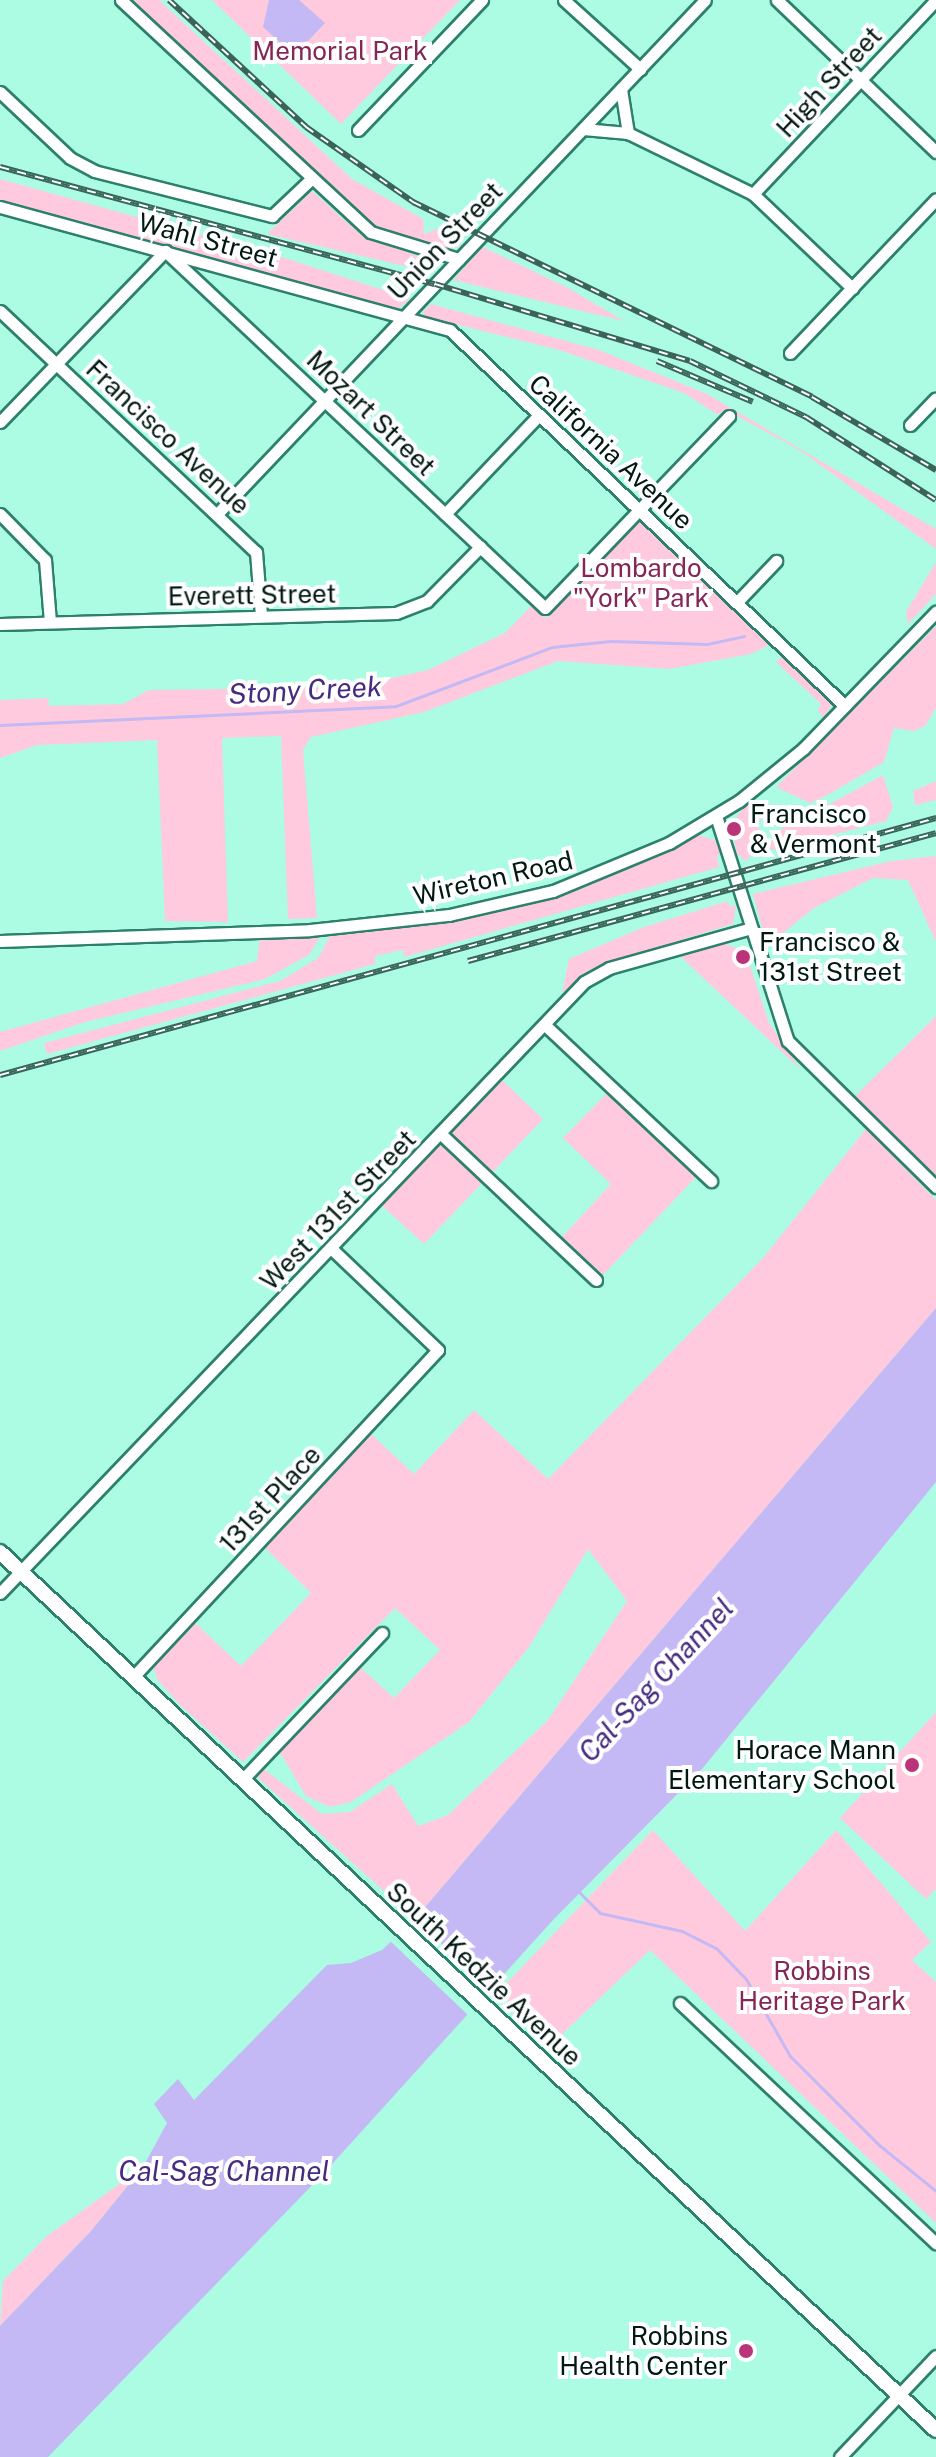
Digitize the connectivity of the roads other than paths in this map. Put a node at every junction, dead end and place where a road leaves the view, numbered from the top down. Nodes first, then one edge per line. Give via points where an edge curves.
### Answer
1 (121, 0) edge
2 (482, 0) edge
3 (564, 0) edge
4 (705, 0) edge
5 (777, 0) edge
6 (936, 0) edge
7 (640, 69) junction
8 (862, 80) junction
9 (621, 89) junction
10 (0, 92) edge
11 (583, 129) junction
12 (358, 130) dead end
13 (628, 133) junction
14 (936, 152) edge
15 (310, 180) junction
16 (753, 194) junction
17 (936, 199) edge
18 (0, 207) edge
19 (165, 251) junction
20 (459, 259) junction
21 (852, 288) junction
22 (0, 311) edge
23 (403, 318) junction
24 (790, 353) dead end
25 (56, 363) junction
26 (936, 398) edge
27 (325, 399) junction
28 (539, 415) junction
29 (729, 416) dead end
30 (0, 422) edge
31 (910, 425) dead end
32 (640, 509) junction
33 (218, 513) junction
34 (0, 514) edge
35 (445, 514) junction
36 (480, 547) junction
37 (776, 561) dead end
38 (737, 602) junction
39 (936, 612) edge
40 (261, 616) junction
41 (50, 622) junction
42 (0, 624) edge
43 (845, 706) junction
44 (716, 816) junction
45 (751, 928) junction
46 (0, 941) edge
47 (545, 1025) junction
48 (441, 1134) junction
49 (711, 1181) dead end
50 (936, 1187) edge
51 (331, 1248) junction
52 (596, 1280) dead end
53 (0, 1552) edge
54 (21, 1572) junction
55 (0, 1593) edge
56 (382, 1633) dead end
57 (133, 1677) junction
58 (242, 1780) junction
59 (680, 2003) dead end
60 (936, 2243) edge
61 (936, 2356) edge
62 (899, 2395) junction
63 (936, 2430) edge
64 (840, 2457) edge

1 - 15 street
2 - 12 street
3 - 7 street
4 - 7 street, Union Street
5 - 8 street
6 - 8 street, High Street
7 - 9 street, Union Street
8 - 14 street
8 - 16 street, High Street
9 - 11 street, Union Street
9 - 13 street
10 - 15 street via 85,167 272,216
11 - 13 street
11 - 20 street, Union Street
13 - 16 street
15 - 20 street via 371,232
16 - 21 street
17 - 21 street
18 - 19 street, Wahl Street
19 - 23 street, Wahl Street
19 - 25 street
19 - 27 street, Mozart Street
20 - 23 street, Union Street
21 - 24 street
22 - 25 street, Francisco Avenue
23 - 27 street, Union Street
23 - 28 street, California Avenue via 450,330
25 - 30 street
25 - 33 street, Francisco Avenue
26 - 31 street
27 - 33 street, Union Street
27 - 35 street, Mozart Street
28 - 32 street, California Avenue
28 - 35 street
29 - 32 street
32 - 36 street, Mozart Street via 545,608
32 - 38 street, California Avenue
33 - 40 street, Francisco Avenue via 260,560
34 - 41 street via 43,555
35 - 36 street, Mozart Street
36 - 40 street, Everett Street via 427,601 409,611
37 - 38 street
38 - 43 street, California Avenue
39 - 43 street, Wireton Road
40 - 41 street, Everett Street
41 - 42 street, Everett Street
43 - 44 street, Wireton Road via 785,765
44 - 45 street
44 - 46 street, Wireton Road via 599,874 449,915 310,930
45 - 47 street, West 131st Street via 597,973
45 - 50 street via 788,1041
47 - 48 street, West 131st Street
47 - 49 street
48 - 51 street, West 131st Street
48 - 52 street
51 - 54 street, West 131st Street
51 - 57 street, 131st Place via 438,1350
53 - 54 main road, South Kedzie Avenue
54 - 55 street, West 131st Street
54 - 57 main road, South Kedzie Avenue
56 - 58 street
57 - 58 main road, South Kedzie Avenue
58 - 62 main road, South Kedzie Avenue
59 - 60 street
61 - 62 street
62 - 63 main road, South Kedzie Avenue
62 - 64 street

